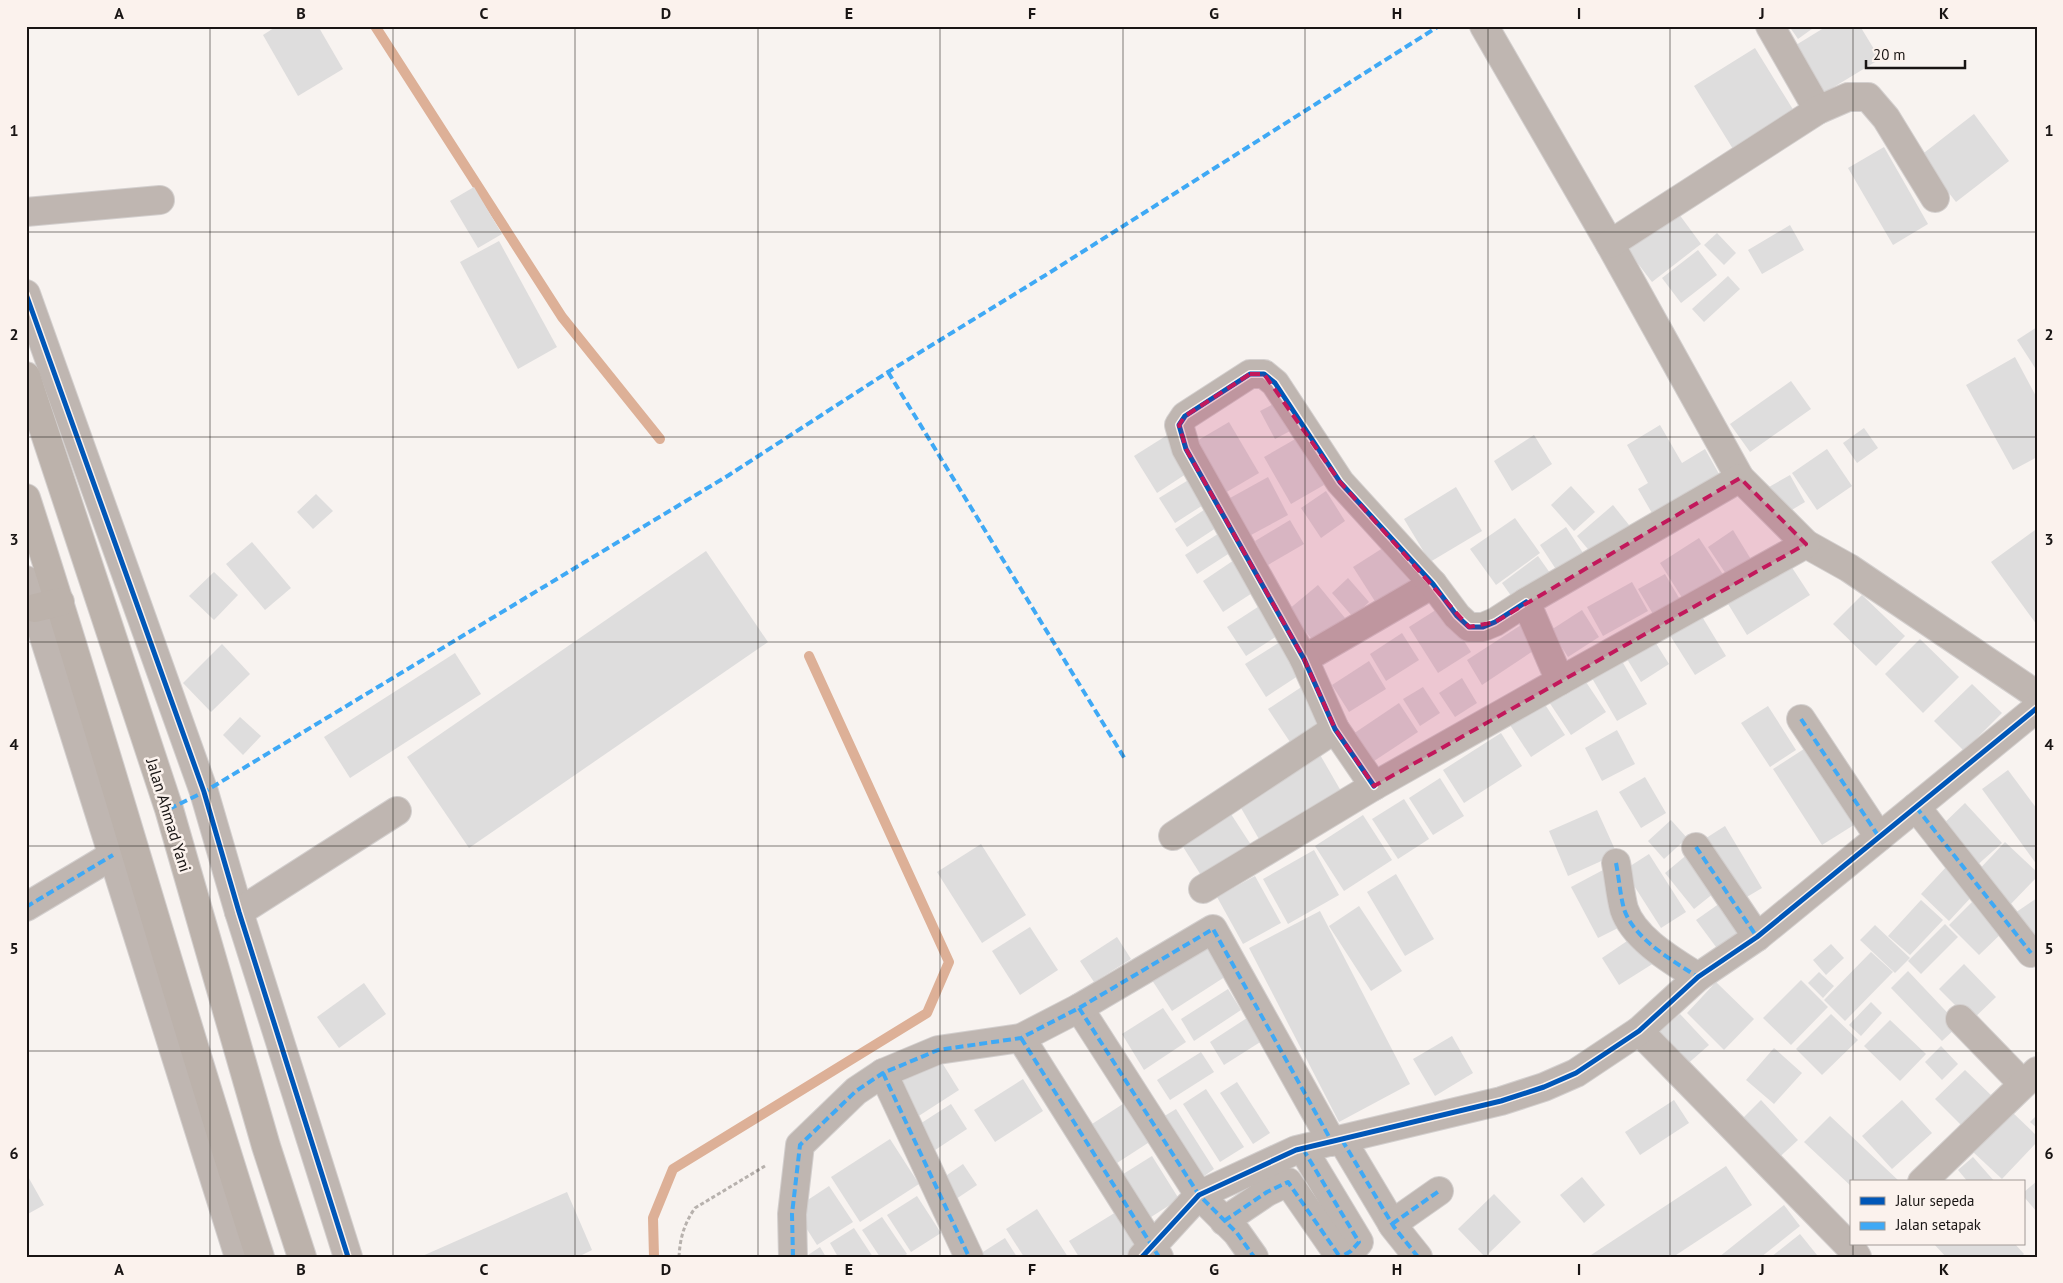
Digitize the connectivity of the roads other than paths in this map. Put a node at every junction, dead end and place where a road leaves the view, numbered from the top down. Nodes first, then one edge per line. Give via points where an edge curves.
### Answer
1 (1484, 26) edge
2 (1770, 26) edge
3 (1818, 110) junction
4 (1935, 198) dead end
5 (160, 200) dead end
6 (26, 212) edge
7 (1610, 244) junction
8 (26, 294) edge
9 (26, 376) edge
10 (1740, 478) junction
11 (26, 498) edge
12 (1806, 544) junction
13 (26, 580) edge
14 (1433, 584) junction
15 (1526, 602) junction
16 (48, 605) junction
17 (1304, 659) junction
18 (1560, 681) junction
19 (2037, 695) edge
20 (2037, 708) edge
21 (1801, 719) dead end
22 (1336, 729) junction
23 (1374, 786) junction
24 (1916, 807) junction
25 (397, 811) dead end
26 (1173, 836) dead end
27 (1879, 837) junction
28 (1696, 847) dead end
29 (113, 855) junction
30 (1616, 863) dead end
31 (1203, 889) dead end
32 (26, 907) edge
33 (239, 912) junction
34 (1757, 937) junction
35 (2031, 954) dead end
36 (1698, 977) junction
37 (1079, 1008) junction
38 (1960, 1019) dead end
39 (1638, 1031) junction
40 (1021, 1038) junction
41 (883, 1073) junction
42 (2030, 1078) edge
43 (1337, 1141) junction
44 (266, 1146) junction
45 (1303, 1149) junction
46 (228, 1158) junction
47 (1924, 1180) edge
48 (1439, 1191) dead end
49 (1199, 1194) junction
50 (1224, 1221) junction
51 (1392, 1224) junction
52 (1850, 1245) edge
53 (1152, 1253) edge
54 (240, 1257) edge
55 (260, 1257) edge
56 (302, 1257) edge
57 (348, 1257) edge
58 (793, 1257) edge
59 (969, 1257) edge
60 (1254, 1257) edge
61 (1340, 1257) edge
62 (1418, 1257) edge

1 - 7 street
2 - 3 street
3 - 4 street via 1848,97 1868,97 1886,118
3 - 7 street
5 - 6 street
7 - 10 street
8 - 33 street via 204,792
9 - 44 highway, Jalan Ahmad Yani via 169,809
10 - 12 street
10 - 15 street
11 - 16 highway
12 - 18 street
12 - 19 street via 1849,568
13 - 16 street
14 - 15 street via 1469,627 1483,627 1495,622
14 - 17 street
14 - 17 street via 1340,482 1275,383 1264,374 1250,374 1186,416 1180,425 1186,449
15 - 18 street
16 - 29 street
16 - 46 highway
17 - 22 street
18 - 23 street
20 - 24 street
21 - 27 street
22 - 23 street
22 - 26 street
23 - 31 street
24 - 27 street
24 - 35 street
25 - 33 street
27 - 34 street
28 - 34 street
29 - 32 street
29 - 54 street
30 - 36 street via 1625,910 1637,930 1664,956
33 - 57 street
34 - 36 street
36 - 39 street
37 - 40 street
37 - 43 street via 1213,929
37 - 49 street
38 - 42 street
39 - 43 street via 1576,1073 1544,1087 1501,1101
39 - 52 street
40 - 41 street via 938,1050
40 - 53 street
41 - 58 street via 856,1091 800,1145 792,1214
41 - 59 street
42 - 47 street
43 - 45 street
43 - 51 street
44 - 46 highway
44 - 56 highway, Jalan Ahmad Yani
45 - 49 street
45 - 61 street via 1359,1242 1352,1251
46 - 55 highway
48 - 51 street
49 - 50 street
49 - 53 street
50 - 60 street
50 - 61 street via 1288,1182
51 - 62 street

